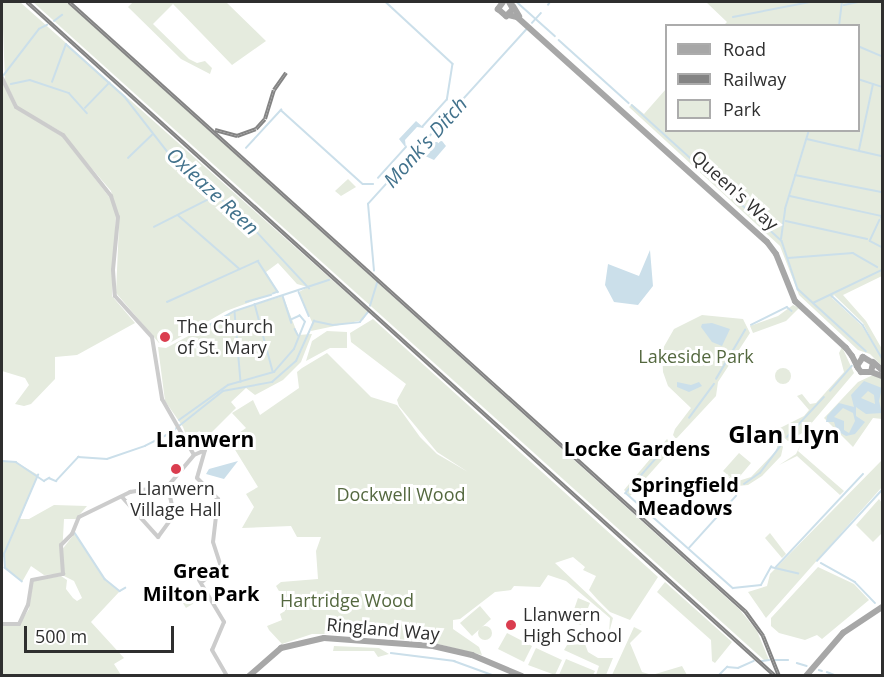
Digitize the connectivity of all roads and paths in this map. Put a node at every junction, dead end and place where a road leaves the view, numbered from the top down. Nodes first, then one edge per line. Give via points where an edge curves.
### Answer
1 (499, 4) edge
2 (511, 4) edge
3 (508, 15) junction
4 (2, 78) edge
5 (865, 357) junction
6 (872, 361) junction
7 (857, 366) junction
8 (882, 370) edge
9 (871, 372) junction
10 (882, 376) edge
11 (194, 455) junction
12 (168, 486) junction
13 (122, 496) junction
14 (882, 609) edge
15 (2, 624) edge
16 (226, 675) edge
17 (248, 675) edge
18 (254, 675) edge
19 (513, 675) edge
20 (522, 675) edge
21 (808, 675) edge

1 - 3 main road, Queen's Way via 501,14
2 - 3 main road, Queen's Way
2 - 5 main road, Queen's Way via 770,241 799,301 857,356
3 - 7 main road, Queen's Way via 517,17 766,242 776,254 792,296 846,348
4 - 11 street via 16,107 63,135 111,196 118,217 112,270 115,296 152,337 162,399 180,424
5 - 6 main road, Queen's Way
5 - 7 main road
6 - 8 main road, Queen's Way
6 - 9 main road
7 - 9 main road via 863,373
9 - 10 main road
11 - 12 street
11 - 16 street via 205,450 197,478 218,499 213,542 221,566 202,583 224,622 212,643 214,656
12 - 13 street
12 - 13 street via 174,514 159,537
13 - 15 street via 77,519 72,534 61,546 63,574 32,580 28,605 19,624
14 - 21 main road via 843,633
17 - 20 main road, Ringland Way via 281,648 301,640 345,638 448,649
18 - 19 main road, Ringland Way via 269,660 291,648 346,641 445,651

